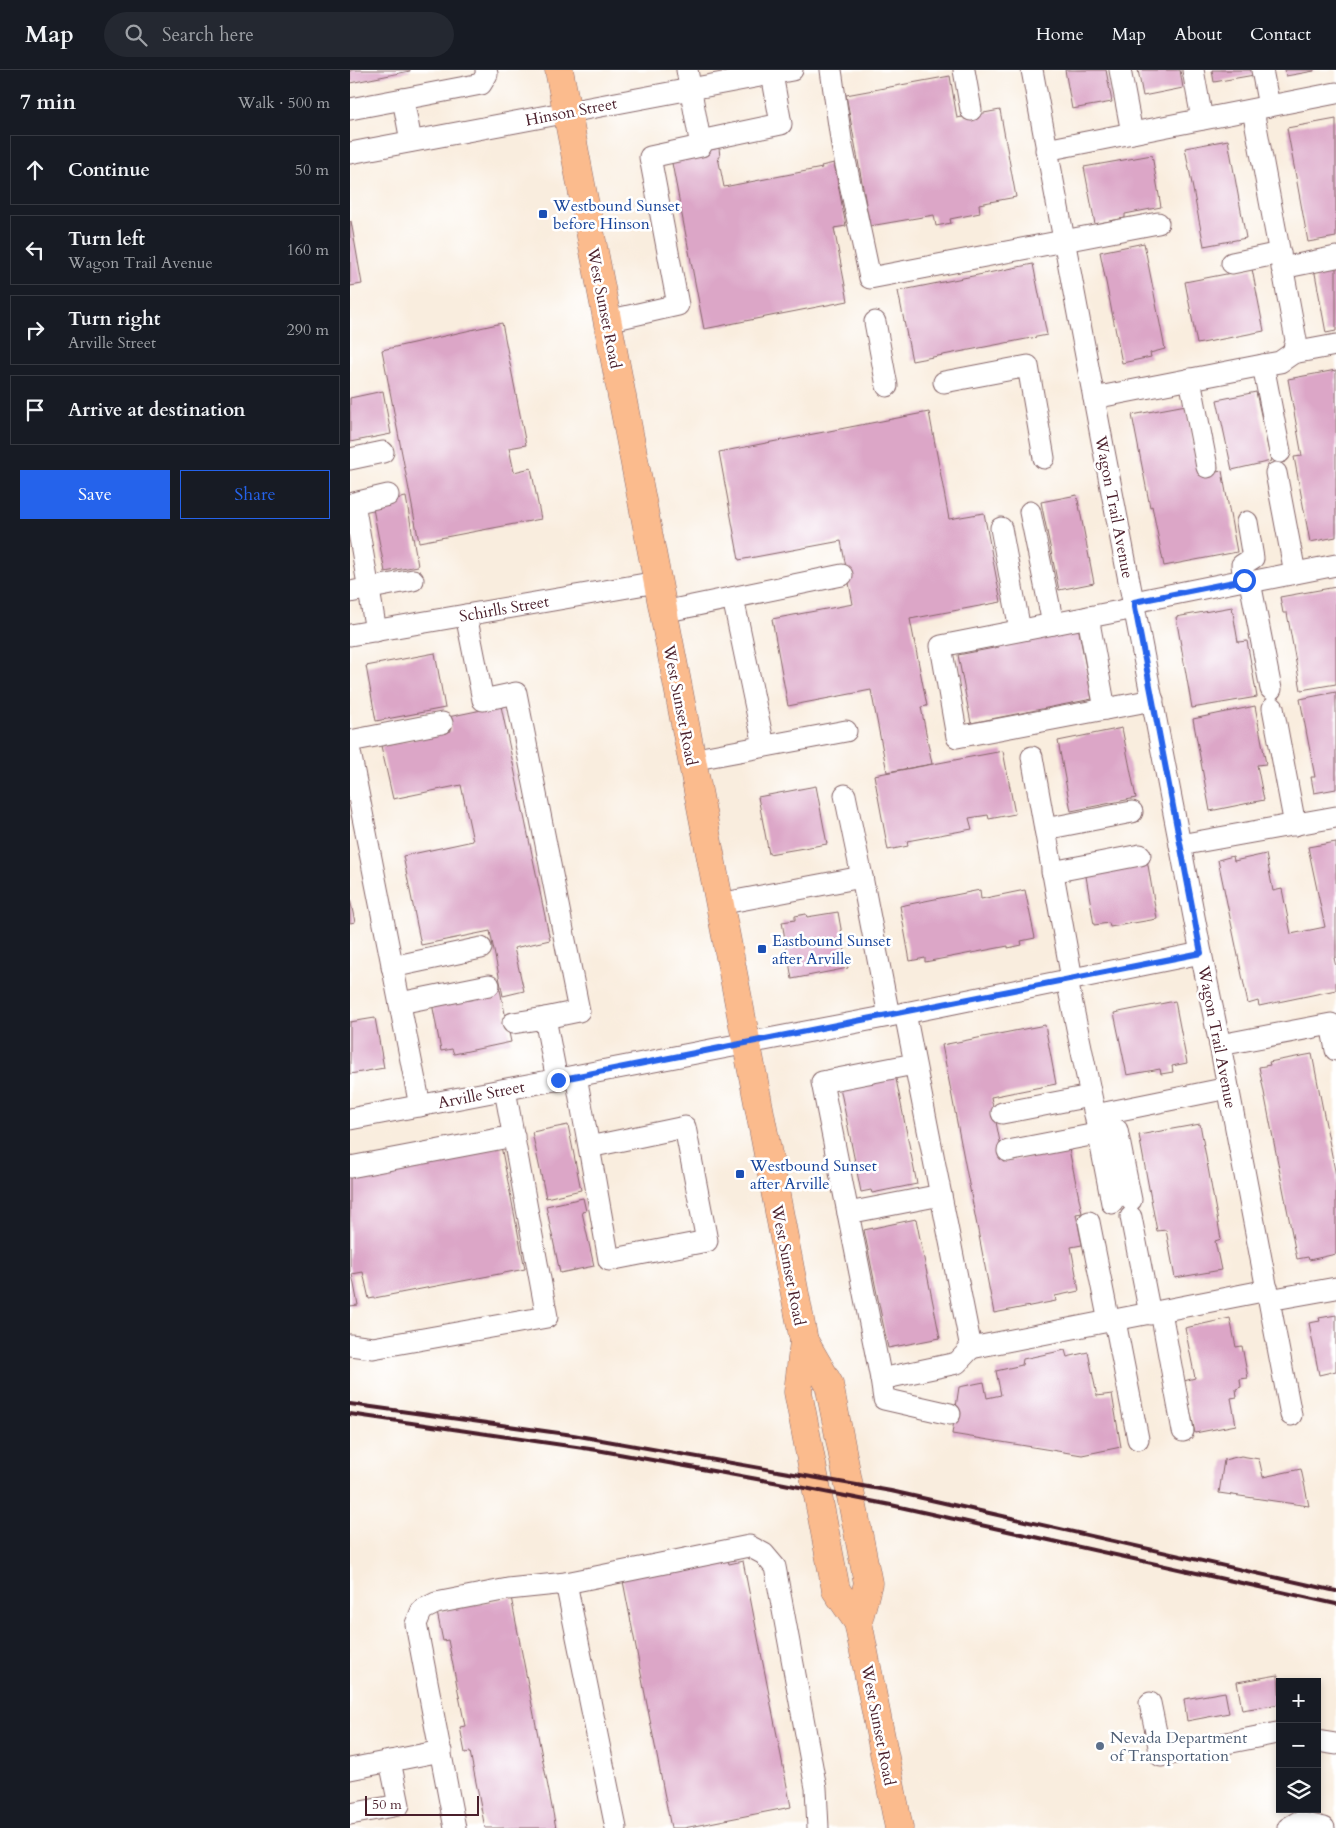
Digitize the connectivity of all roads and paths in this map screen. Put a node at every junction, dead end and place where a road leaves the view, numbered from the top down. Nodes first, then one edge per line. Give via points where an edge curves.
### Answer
1 (486, 70) edge
2 (559, 70) edge
3 (831, 70) edge
4 (964, 70) edge
5 (1032, 70) edge
6 (1120, 70) edge
7 (1193, 70) edge
8 (1262, 70) edge
9 (782, 72) edge
10 (739, 75) edge
11 (689, 79) edge
12 (1336, 93) edge
13 (402, 99) junction
14 (1261, 108) junction
15 (350, 109) edge
16 (971, 110) dead end
17 (567, 111) junction
18 (1202, 119) junction
19 (1132, 133) junction
20 (700, 141) junction
21 (411, 142) junction
22 (1046, 150) junction
23 (350, 153) edge
24 (1158, 223) dead end
25 (1064, 241) junction
26 (1336, 258) edge
27 (1281, 261) junction
28 (1232, 263) dead end
29 (607, 321) junction
30 (876, 322) dead end
31 (1336, 345) edge
32 (1293, 353) junction
33 (1263, 365) junction
34 (1190, 379) junction
35 (944, 382) dead end
36 (887, 386) dead end
37 (1094, 398) junction
38 (383, 452) dead end
39 (1044, 458) dead end
40 (350, 459) edge
41 (1208, 467) dead end
42 (388, 495) dead end
43 (1030, 512) dead end
44 (1247, 522) dead end
45 (1001, 528) dead end
46 (350, 531) edge
47 (1336, 565) edge
48 (1296, 573) junction
49 (842, 575) dead end
50 (412, 580) dead end
51 (1247, 581) junction
52 (657, 582) junction
53 (360, 590) edge
54 (733, 598) junction
55 (1134, 605) junction
56 (663, 612) junction
57 (466, 615) junction
58 (1088, 617) junction
59 (1053, 624) junction
60 (1020, 630) junction
61 (376, 631) junction
62 (350, 636) edge
63 (1153, 700) junction
64 (1105, 709) junction
65 (442, 723) dead end
66 (846, 731) dead end
67 (350, 741) edge
68 (764, 746) junction
69 (350, 752) edge
70 (1032, 758) dead end
71 (691, 760) junction
72 (845, 795) dead end
73 (1132, 812) dead end
74 (1336, 817) edge
75 (1295, 825) junction
76 (1045, 829) junction
77 (1180, 846) junction
78 (1140, 855) dead end
79 (1052, 872) junction
80 (862, 877) junction
81 (719, 904) junction
82 (481, 948) dead end
83 (1201, 953) junction
84 (392, 966) junction
85 (1070, 979) junction
86 (489, 986) dead end
87 (400, 1003) junction
88 (897, 1014) junction
89 (545, 1018) junction
90 (1334, 1021) edge
91 (513, 1024) dead end
92 (746, 1044) junction
93 (1220, 1045) junction
94 (1336, 1050) edge
95 (914, 1064) junction
96 (566, 1078) junction
97 (1228, 1088) junction
98 (505, 1090) junction
99 (420, 1106) junction
100 (1002, 1114) dead end
101 (1094, 1115) junction
102 (350, 1119) edge
103 (514, 1136) junction
104 (589, 1147) junction
105 (1008, 1151) dead end
106 (350, 1167) edge
107 (940, 1195) junction
108 (848, 1213) junction
109 (1089, 1222) dead end
110 (1336, 1288) edge
111 (1268, 1295) junction
112 (1155, 1313) junction
113 (1112, 1321) junction
114 (350, 1345) edge
115 (971, 1348) junction
116 (881, 1379) junction
117 (950, 1414) dead end
118 (1291, 1415) dead end
119 (1184, 1431) dead end
120 (1138, 1439) dead end
121 (566, 1583) junction
122 (1150, 1703) dead end
123 (1276, 1738) edge
124 (1321, 1742) edge
125 (1336, 1744) edge
126 (440, 1751) junction
127 (390, 1761) junction
128 (350, 1769) edge
129 (350, 1814) edge
130 (1295, 1822) edge
131 (455, 1828) edge
132 (616, 1828) edge
133 (818, 1828) edge
134 (899, 1828) edge
135 (1324, 1828) edge

1 - 13 street via 481,84
2 - 17 main road, West Sunset Road
3 - 25 street via 842,146 870,278
4 - 16 street
5 - 22 street, Wagon Trail Avenue
6 - 19 street
7 - 18 street
8 - 14 street
9 - 10 street, Hinson Street
9 - 20 street via 781,124
10 - 11 street, Hinson Street
11 - 17 street, Hinson Street
11 - 20 street
12 - 14 street
13 - 15 street
13 - 21 street
14 - 18 street
14 - 27 street
17 - 21 street, Hinson Street
17 - 29 main road, West Sunset Road
18 - 19 street
19 - 22 street
20 - 29 street via 701,146 650,157 678,306
21 - 23 street, Hinson Street
22 - 25 street, Wagon Trail Avenue
24 - 25 street
25 - 37 street, Wagon Trail Avenue
26 - 27 street
27 - 28 street
27 - 32 street via 1296,340
29 - 52 main road, West Sunset Road
30 - 36 street
31 - 32 street
32 - 33 street via 1280,362
33 - 34 street
33 - 48 street
34 - 37 street
34 - 41 street
35 - 39 street via 1028,366
37 - 55 street, Wagon Trail Avenue
38 - 40 street
42 - 53 street via 354,502
43 - 59 street
44 - 51 street via 1253,558 1242,565
45 - 60 street
46 - 53 street
47 - 48 street
48 - 51 street
49 - 54 street
50 - 53 street
51 - 55 street
51 - 75 street
52 - 56 main road, West Sunset Road
52 - 57 street, Schirlls Street
53 - 61 street
54 - 56 street
54 - 68 street
55 - 58 street
55 - 63 street, Wagon Trail Avenue
56 - 71 main road, West Sunset Road
57 - 61 street, Schirlls Street
57 - 89 street via 483,700 516,693 579,1011
58 - 59 street
58 - 64 street
59 - 60 street
60 - 64 street via 941,646 957,737
61 - 62 street, Schirlls Street
63 - 64 street
63 - 77 street, Wagon Trail Avenue
65 - 67 street
66 - 68 street
68 - 71 street
69 - 84 street
70 - 76 street
71 - 81 main road, West Sunset Road
72 - 80 street
73 - 76 street
74 - 75 street
75 - 77 street
76 - 79 street
77 - 83 street, Wagon Trail Avenue
78 - 79 street
79 - 85 street
80 - 81 street
80 - 88 street
81 - 92 main road, West Sunset Road
82 - 84 street
83 - 85 street, Arville Street
83 - 93 street, Wagon Trail Avenue
84 - 87 street
85 - 88 street, Arville Street
85 - 101 street
86 - 87 street
87 - 99 street
88 - 92 street, Arville Street
88 - 95 street
89 - 91 street
89 - 96 street
90 - 93 street
90 - 94 street
92 - 96 street, Arville Street
92 - 134 main road, West Sunset Road via 804,1341 829,1384 868,1583 858,1622
93 - 97 street, Wagon Trail Avenue
95 - 107 street
95 - 108 street via 822,1082
96 - 98 street, Arville Street
96 - 104 street
97 - 101 street
97 - 111 street, Wagon Trail Avenue
98 - 99 street, Arville Street
98 - 103 street
99 - 102 street, Arville Street
100 - 101 street
101 - 105 street
101 - 112 street via 1117,1130 1125,1207
103 - 106 street
103 - 114 street via 547,1317 373,1348
104 - 104 street via 685,1127 707,1241 609,1260
107 - 108 street
107 - 115 street
108 - 116 street
109 - 113 street
110 - 111 street
111 - 112 street
111 - 118 street, Wagon Trail Avenue
112 - 113 street
112 - 119 street
113 - 115 street
113 - 120 street
115 - 116 street via 957,1363
116 - 117 street via 884,1399
121 - 126 street via 508,1589 436,1603 422,1610 416,1624
121 - 132 street
121 - 133 street via 750,1546 764,1554 775,1567 816,1788
122 - 123 street via 1161,1756
124 - 125 street
126 - 127 street
126 - 131 street
127 - 128 street
127 - 129 street via 399,1805
130 - 135 street

